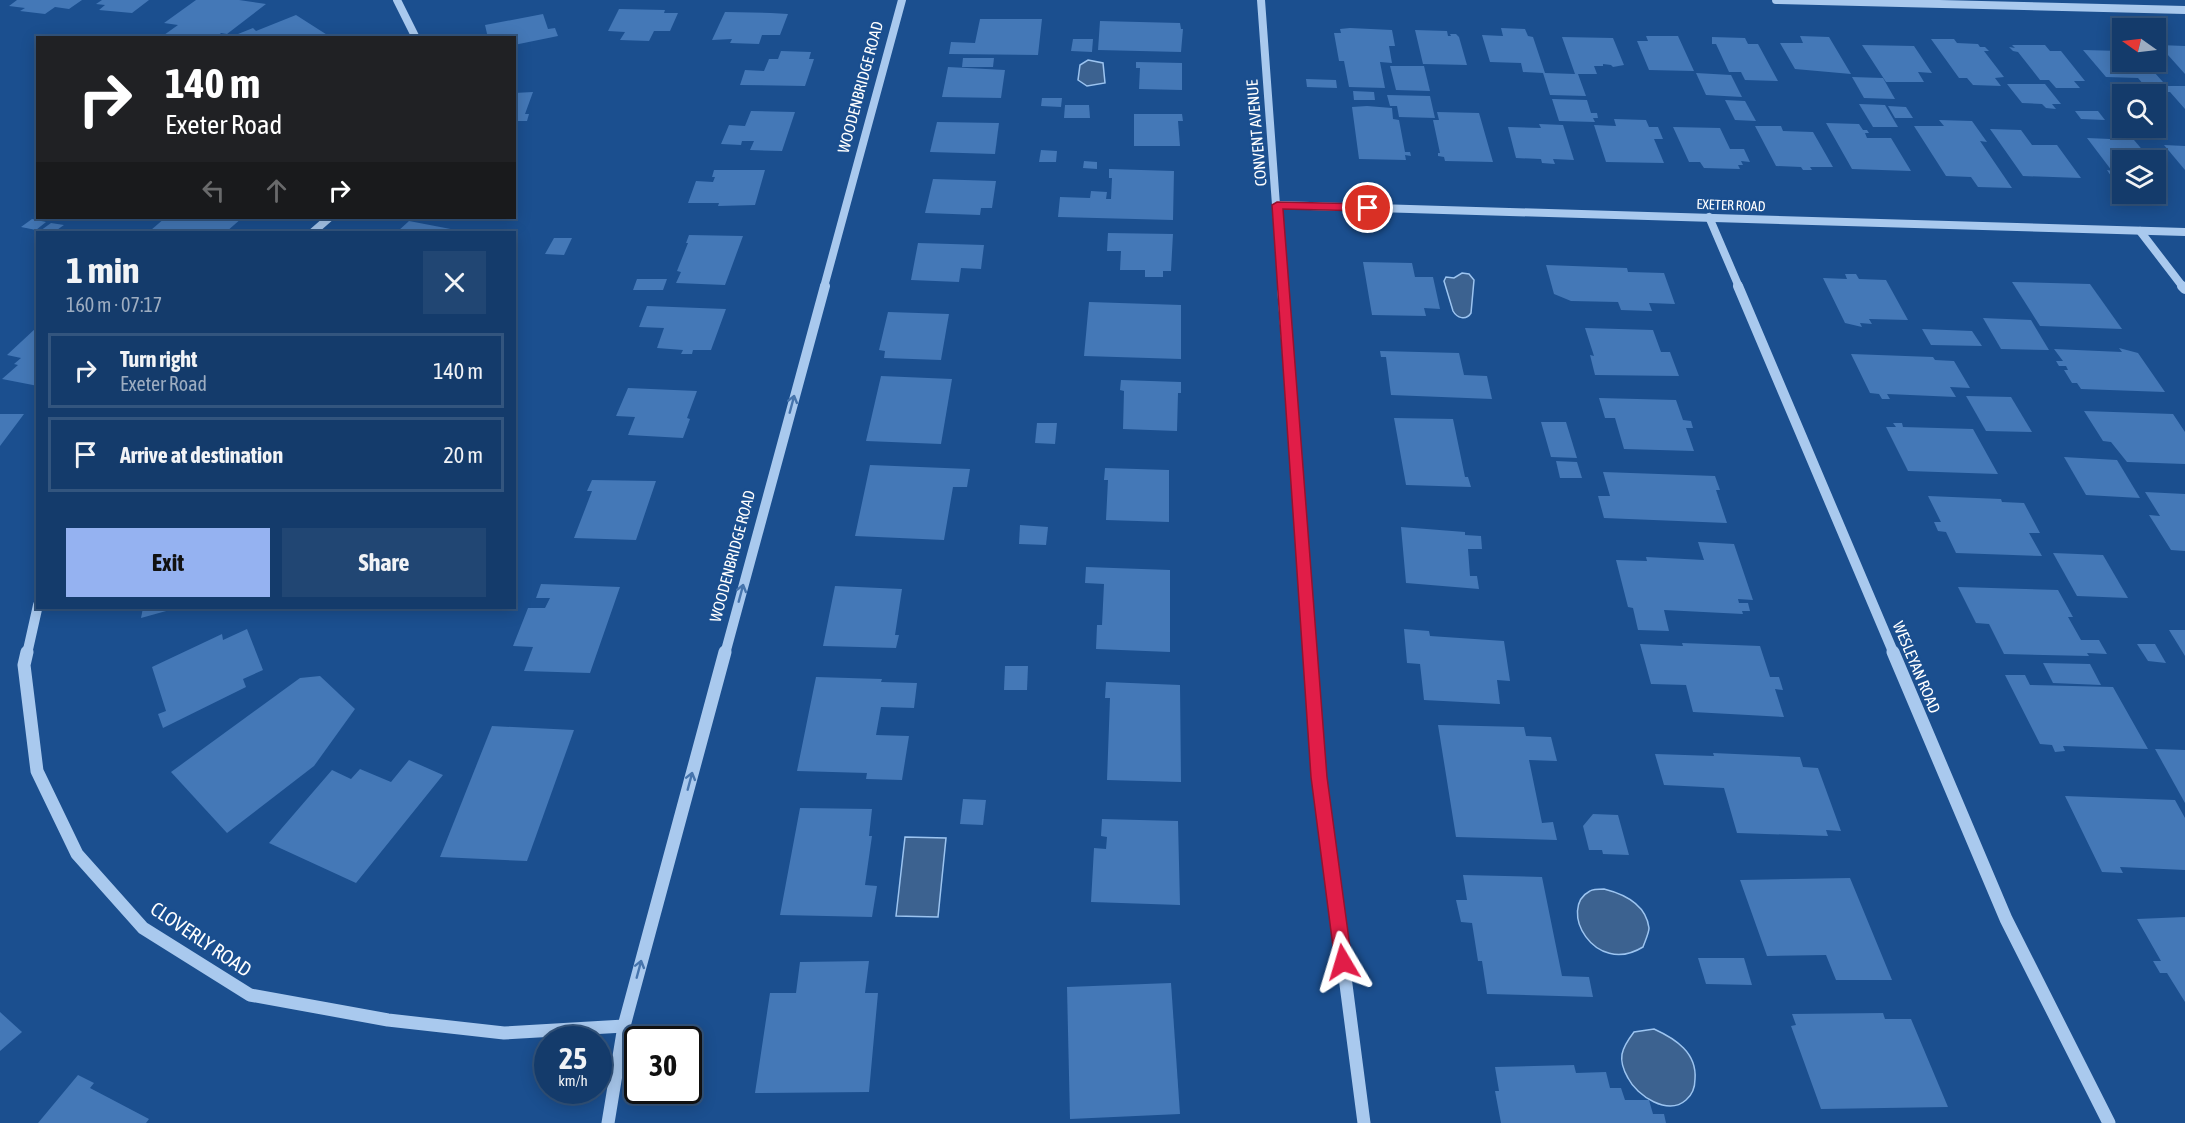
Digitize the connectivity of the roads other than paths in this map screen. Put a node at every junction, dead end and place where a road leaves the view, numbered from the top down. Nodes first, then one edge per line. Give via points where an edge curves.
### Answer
1 (397, 0) edge
2 (902, 0) edge
3 (1261, 0) edge
4 (1776, 0) edge
5 (2185, 10) edge
6 (415, 36) edge
7 (1277, 205) junction
8 (1709, 217) junction
9 (328, 219) edge
10 (314, 231) edge
11 (2140, 231) junction
12 (2185, 232) edge
13 (2185, 289) edge
14 (37, 609) edge
15 (624, 1026) junction
16 (608, 1123) edge
17 (1364, 1123) edge
18 (2109, 1123) edge

1 - 6 street
15 -> 2 street, WOODENBRIDGE ROAD
3 - 7 street, CONVENT AVENUE
4 - 5 street
7 - 8 street, EXETER ROAD
7 - 17 street, CONVENT AVENUE via 1319,777
8 - 11 street, EXETER ROAD
8 - 18 street, WESLEYAN ROAD via 2006,919
9 - 10 street
11 - 12 street, EXETER ROAD
11 - 13 street
14 - 15 street, CLOVERLY ROAD via 24,665 37,771 77,855 143,928 250,995 388,1020 504,1034
15 - 16 street, WOODENBRIDGE ROAD

